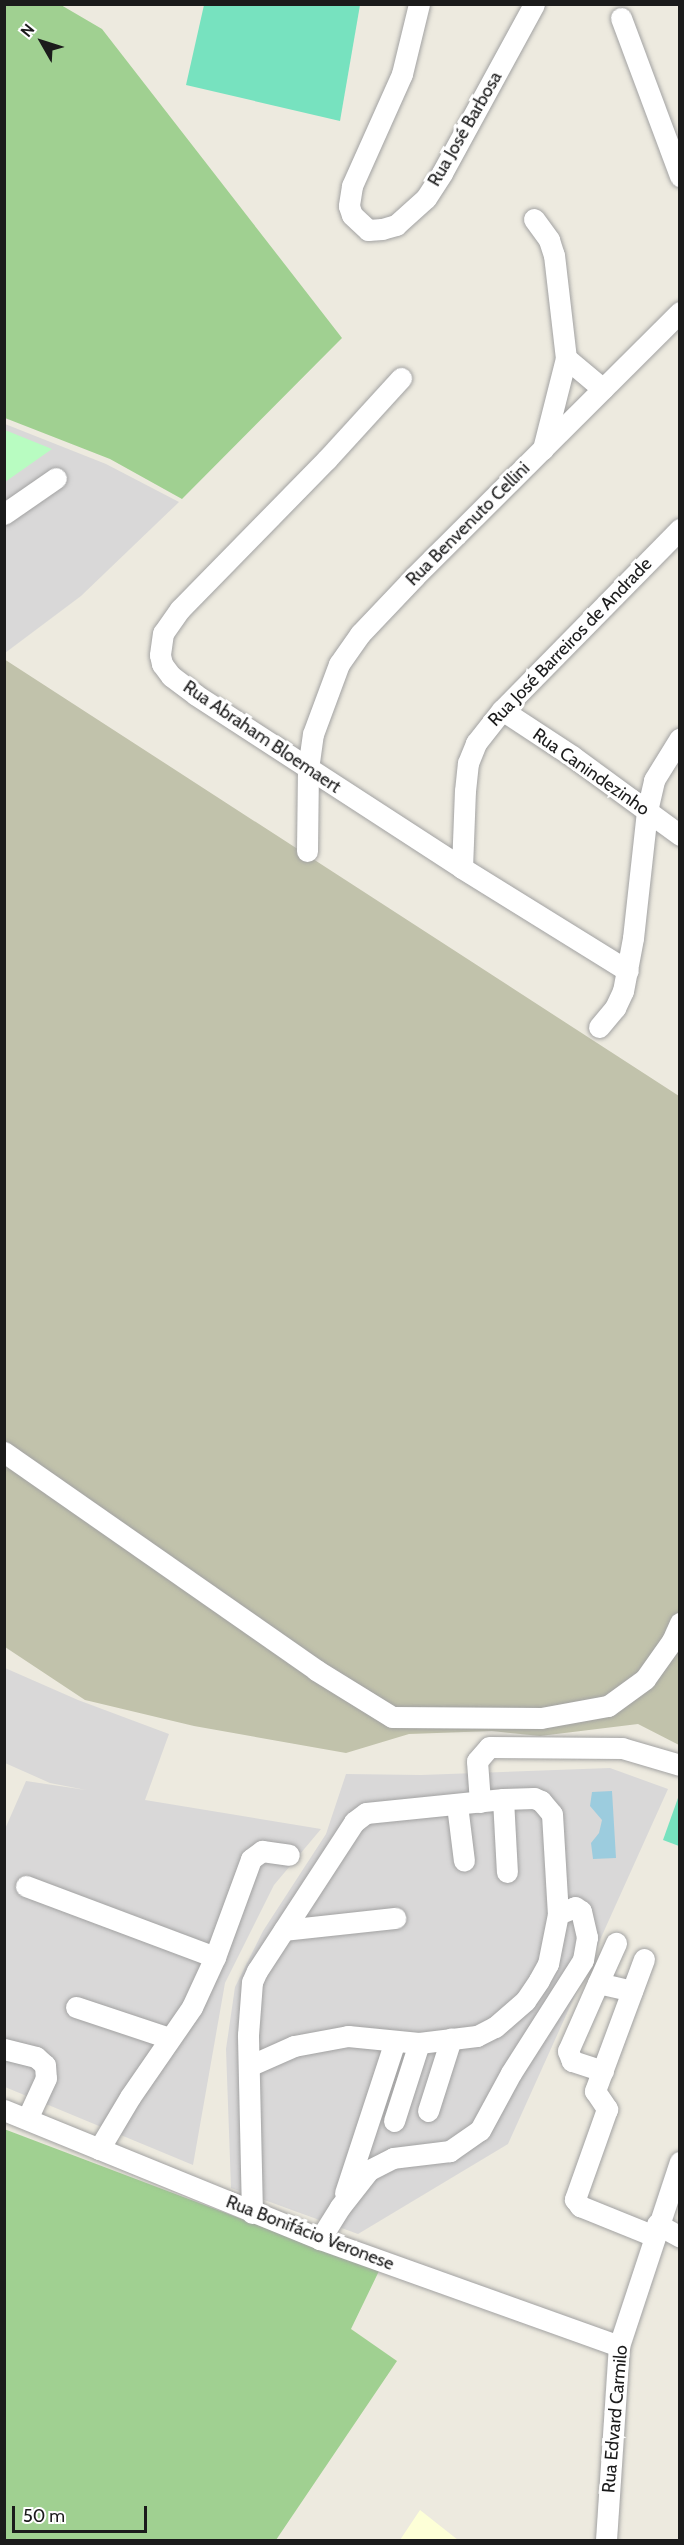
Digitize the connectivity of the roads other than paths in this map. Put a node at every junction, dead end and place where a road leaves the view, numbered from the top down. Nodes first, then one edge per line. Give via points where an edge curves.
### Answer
1 (419, 4) edge
2 (534, 4) edge
3 (621, 18) dead end
4 (680, 176) edge
5 (534, 219) dead end
6 (680, 312) edge
7 (566, 358) junction
8 (401, 378) dead end
9 (603, 389) junction
10 (543, 450) junction
11 (56, 478) dead end
12 (4, 514) edge
13 (680, 529) edge
14 (502, 710) junction
15 (680, 738) edge
16 (308, 769) junction
17 (647, 811) junction
18 (680, 836) edge
19 (307, 851) dead end
20 (462, 868) junction
21 (628, 971) junction
22 (599, 1027) dead end
23 (4, 1452) edge
24 (680, 1623) edge
25 (680, 1765) edge
26 (502, 1799) junction
27 (480, 1802) junction
28 (457, 1805) junction
29 (289, 1855) dead end
30 (464, 1862) dead end
31 (507, 1872) dead end
32 (26, 1886) dead end
33 (558, 1914) junction
34 (395, 1918) dead end
35 (284, 1930) junction
36 (616, 1943) dead end
37 (215, 1958) junction
38 (644, 1959) dead end
39 (598, 1983) junction
40 (632, 1991) junction
41 (76, 2007) dead end
42 (169, 2038) junction
43 (451, 2039) junction
44 (395, 2041) junction
45 (419, 2043) junction
46 (4, 2049) edge
47 (249, 2066) junction
48 (603, 2071) junction
49 (4, 2110) edge
50 (428, 2111) dead end
51 (27, 2119) junction
52 (394, 2121) dead end
53 (99, 2149) junction
54 (680, 2162) edge
55 (340, 2207) junction
56 (252, 2213) junction
57 (656, 2230) junction
58 (680, 2237) edge
59 (320, 2240) junction
60 (619, 2346) junction
61 (606, 2540) edge

1 - 2 street, Rua José Barbosa via 402,74 352,186 352,215 368,230 396,225 426,198
3 - 4 street
5 - 7 street via 554,255
6 - 9 street, Rua Benvenuto Cellini
7 - 9 street
7 - 10 street
8 - 16 street, Rua Abraham Bloemaert via 180,609 163,633 160,655 171,676
9 - 10 street, Rua Benvenuto Cellini
10 - 16 street, Rua Benvenuto Cellini via 360,634 339,664 327,694 313,734
11 - 12 street
13 - 14 street, Rua José Barreiros de Andrade
14 - 17 street, Rua Canindezinho
14 - 20 street, Rua José Barreiros de Andrade via 476,743 468,763
15 - 17 street via 654,780
16 - 19 street, Rua Benvenuto Cellini
16 - 20 street, Rua Abraham Bloemaert
17 - 18 street, Rua Canindezinho
17 - 21 street
20 - 21 street, Rua Abraham Bloemaert
21 - 22 street via 615,1008
23 - 24 street via 316,1670 392,1717 541,1718 608,1706 645,1679
25 - 27 street via 622,1748 496,1746 484,1750 477,1761
26 - 27 street
26 - 31 street
26 - 33 street via 534,1798 552,1814
27 - 28 street
28 - 30 street
28 - 35 street via 361,1814
29 - 37 street via 262,1851 253,1856
32 - 37 street
33 - 43 street via 548,1964 525,2001 495,2027 477,2036
33 - 55 street via 576,1907 581,1911 587,1937 583,1960 511,2073 480,2130 450,2151 380,2163 369,2170
34 - 35 street
35 - 47 street via 252,1982 248,2008
36 - 39 street
37 - 42 street via 192,2007
38 - 40 street
39 - 40 street
39 - 48 street via 567,2054 572,2061
40 - 48 street
41 - 42 street
42 - 53 street
43 - 45 street
43 - 50 street
44 - 45 street
44 - 47 street via 348,2036 294,2046
44 - 55 street
45 - 52 street
46 - 51 street via 36,2057 45,2065 46,2078
47 - 56 street
48 - 57 street via 595,2093 607,2109 576,2202
49 - 51 street, Rua Bonifácio Veronese
51 - 53 street, Rua Bonifácio Veronese
53 - 56 street, Rua Bonifácio Veronese
54 - 57 street, Rua Edvard Carmilo
55 - 59 street
56 - 59 street, Rua Bonifácio Veronese
57 - 58 street
57 - 60 street, Rua Edvard Carmilo
59 - 60 street, Rua Bonifácio Veronese
60 - 61 street, Rua Edvard Carmilo

